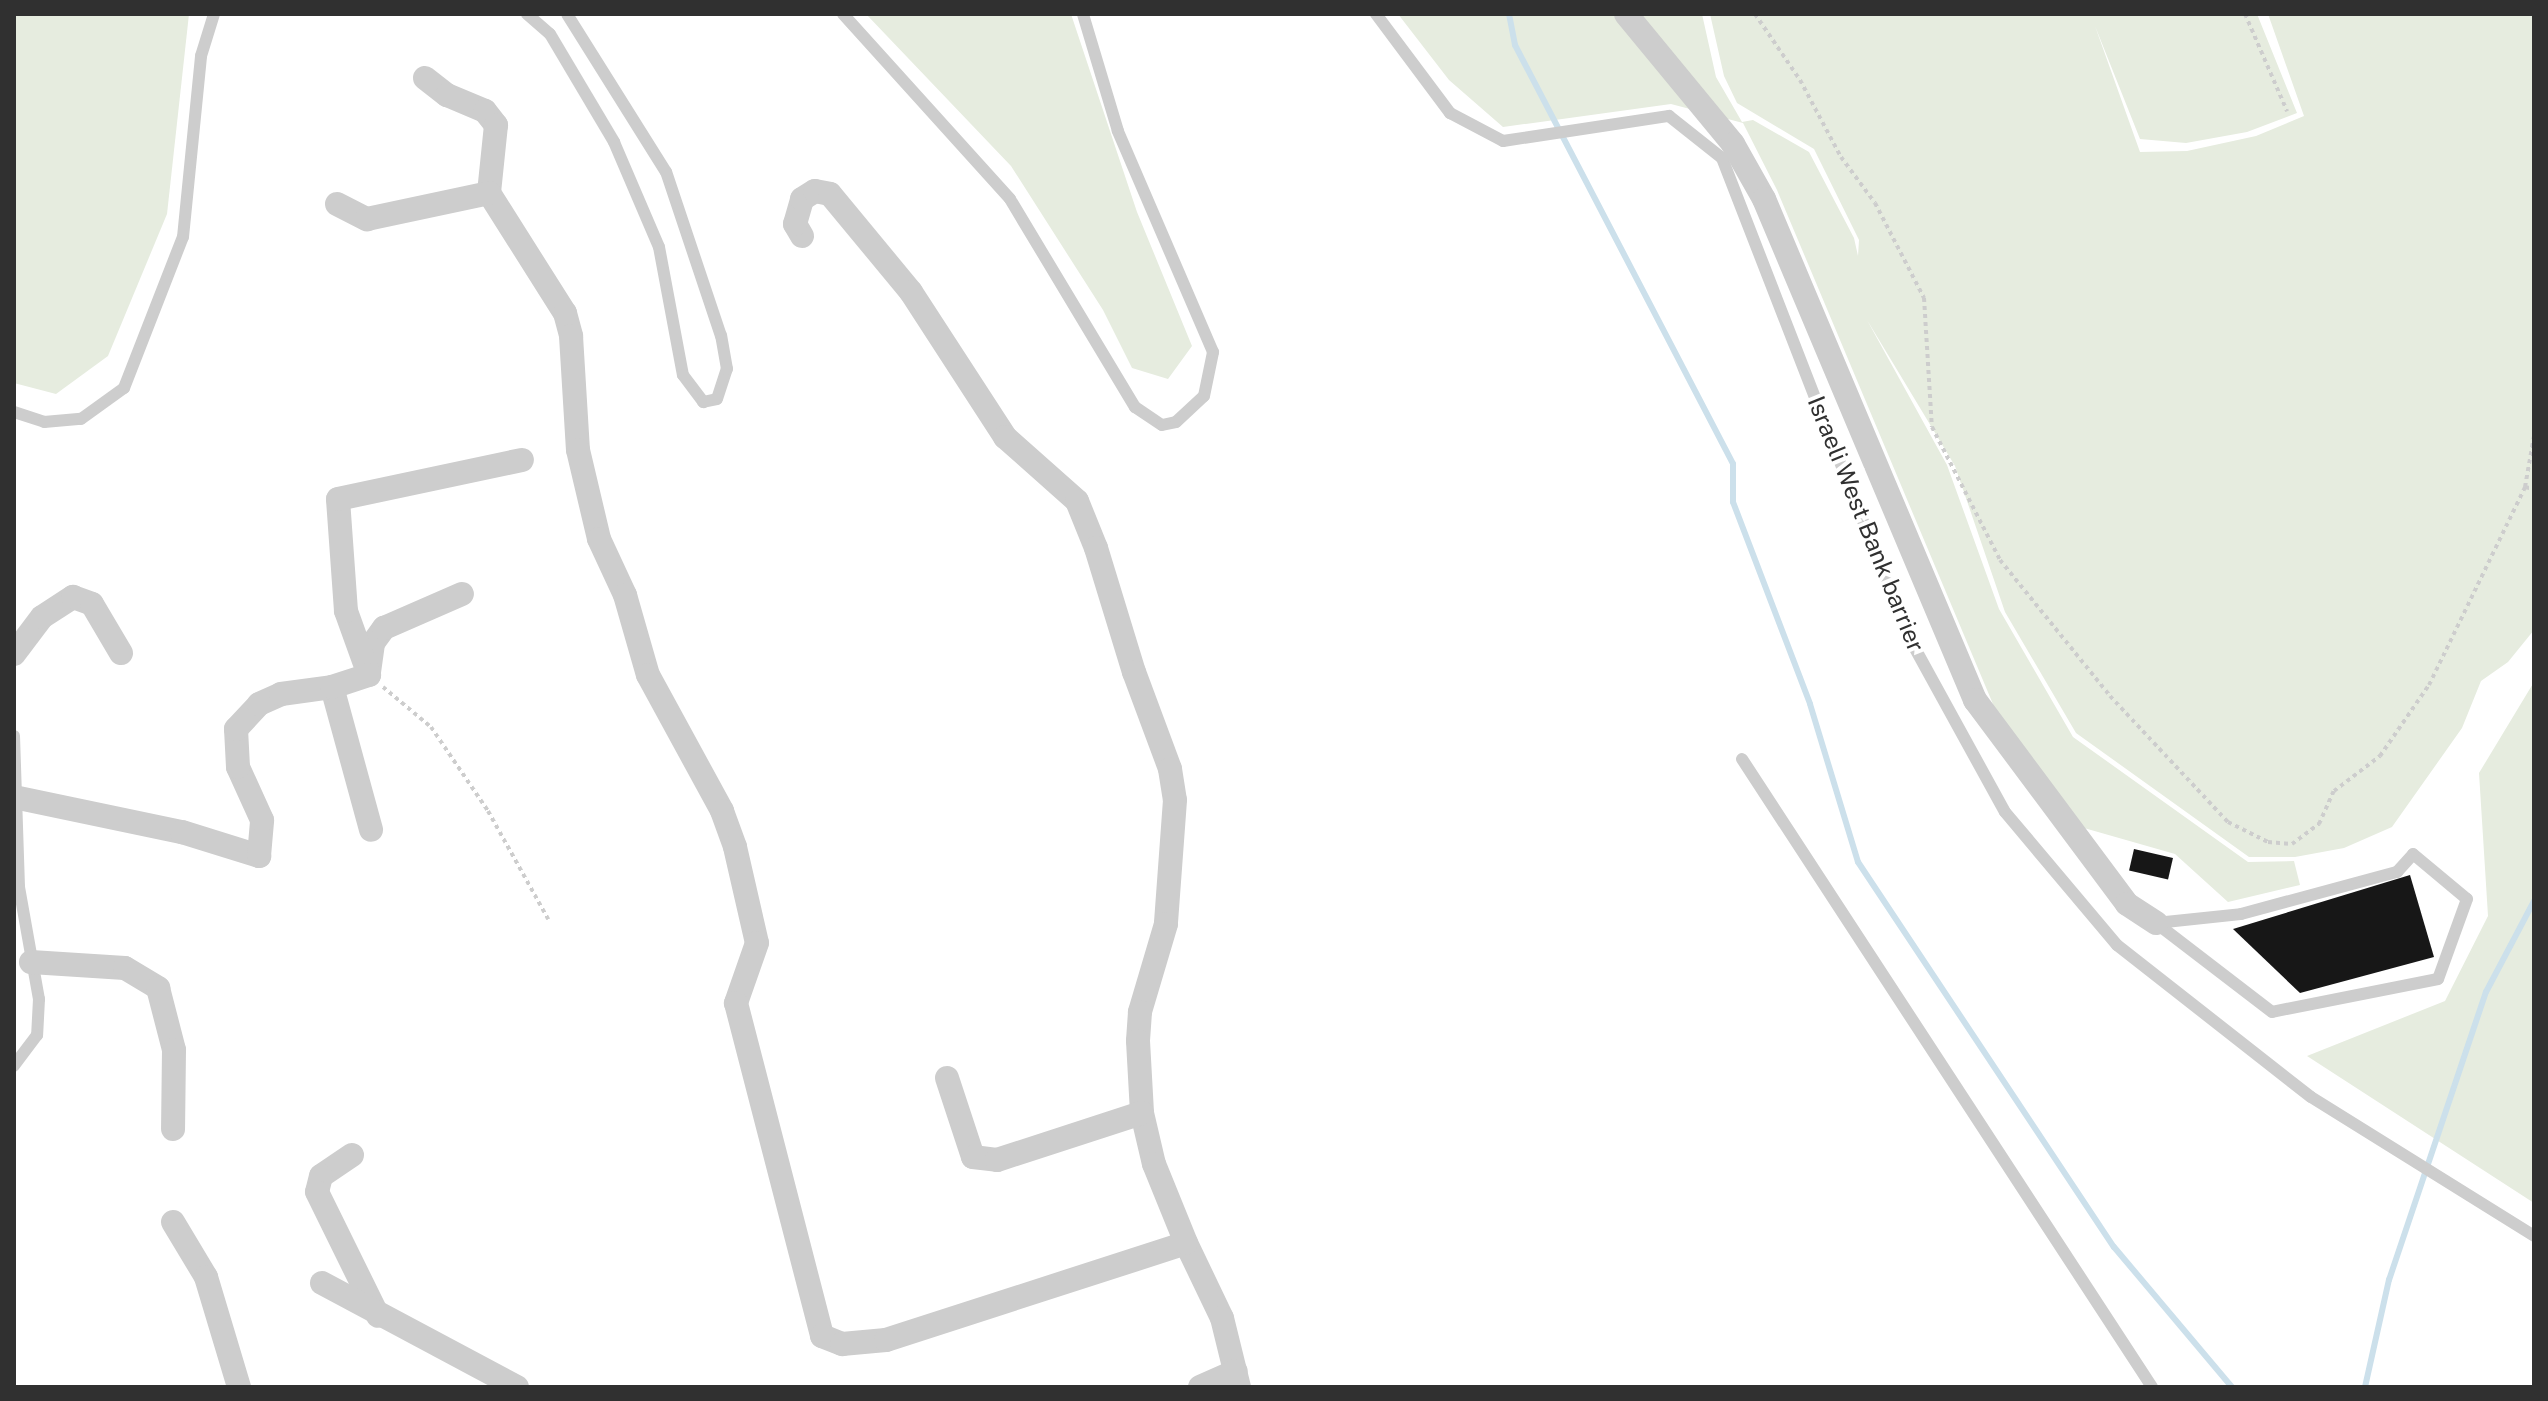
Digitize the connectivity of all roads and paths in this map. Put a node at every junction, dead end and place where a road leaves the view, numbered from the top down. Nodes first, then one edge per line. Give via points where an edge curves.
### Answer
1 (214, 14) edge
2 (527, 14) edge
3 (567, 14) edge
4 (843, 14) edge
5 (1083, 14) edge
6 (1376, 14) edge
7 (1626, 14) edge
8 (1755, 14) edge
9 (2245, 14) edge
10 (425, 78) dead end
11 (2287, 111) dead end
12 (489, 193) junction
13 (337, 204) dead end
14 (802, 236) dead end
15 (14, 412) edge
16 (2534, 436) edge
17 (522, 460) dead end
18 (2525, 487) junction
19 (2534, 489) edge
20 (462, 594) dead end
21 (121, 653) dead end
22 (14, 654) edge
23 (369, 675) junction
24 (332, 687) junction
25 (14, 736) edge
26 (1742, 759) dead end
27 (17, 797) edge
28 (371, 830) dead end
29 (548, 919) dead end
30 (2156, 923) junction
31 (31, 962) junction
32 (14, 1066) edge
33 (947, 1078) dead end
34 (1142, 1113) junction
35 (173, 1129) dead end
36 (352, 1155) dead end
37 (173, 1222) dead end
38 (2534, 1236) edge
39 (1186, 1243) junction
40 (322, 1283) dead end
41 (378, 1316) junction
42 (1237, 1379) edge
43 (239, 1387) edge
44 (517, 1387) edge
45 (1200, 1387) edge
46 (2152, 1387) edge

1 - 15 lane via 201,56 183,237 124,388 81,419 44,422
2 - 3 lane via 550,34 614,142 659,247 683,375 703,402 717,399 727,369 721,336 666,172
4 - 5 lane via 1010,199 1135,407 1162,425 1176,422 1204,396 1213,352 1118,131
6 - 38 lane, Israeli West Bank barrier via 1450,113 1503,141 1669,116 1722,158 1906,632 2005,812 2117,945 2311,1097
7 - 30 street via 1733,144 1764,199 1975,700 2127,904
8 - 18 path via 1800,80 1841,157 1875,203 1924,298 1932,427 2000,560 2110,696 2228,822 2268,842 2292,844 2319,824 2334,791 2380,756 2429,685
9 - 11 path
10 - 12 street via 447,95 485,111 496,125
12 - 13 street via 367,219
12 - 39 street via 565,313 578,450 599,539 625,595 648,675 722,811 735,847 757,943 736,1003 822,1336 842,1344 886,1340
14 - 34 street via 795,224 802,199 815,191 830,194 911,292 1005,437 1077,501 1096,548 1170,769 1175,800 1166,924 1140,1012
16 - 18 path
17 - 23 street via 338,499 346,611
18 - 19 path
20 - 23 street via 384,628 373,643
21 - 22 street via 92,604 73,597 42,617
23 - 24 street
23 - 29 path via 431,727 488,811
24 - 27 street via 281,694 259,704 236,729 238,767 262,820 259,856 182,832
24 - 28 street
25 - 27 lane
26 - 46 lane
27 - 31 lane via 19,887
30 - 30 lane via 2269,906 2397,872 2413,854 2467,899 2438,979 2272,1012
31 - 32 lane via 39,999 37,1035
31 - 35 street via 125,968 158,988 174,1050
33 - 34 street via 973,1157 997,1160
34 - 39 street via 1154,1164
36 - 41 street via 321,1176 317,1192
37 - 43 street via 206,1277
39 - 42 street via 1222,1318
40 - 41 street
41 - 44 street
42 - 45 street

